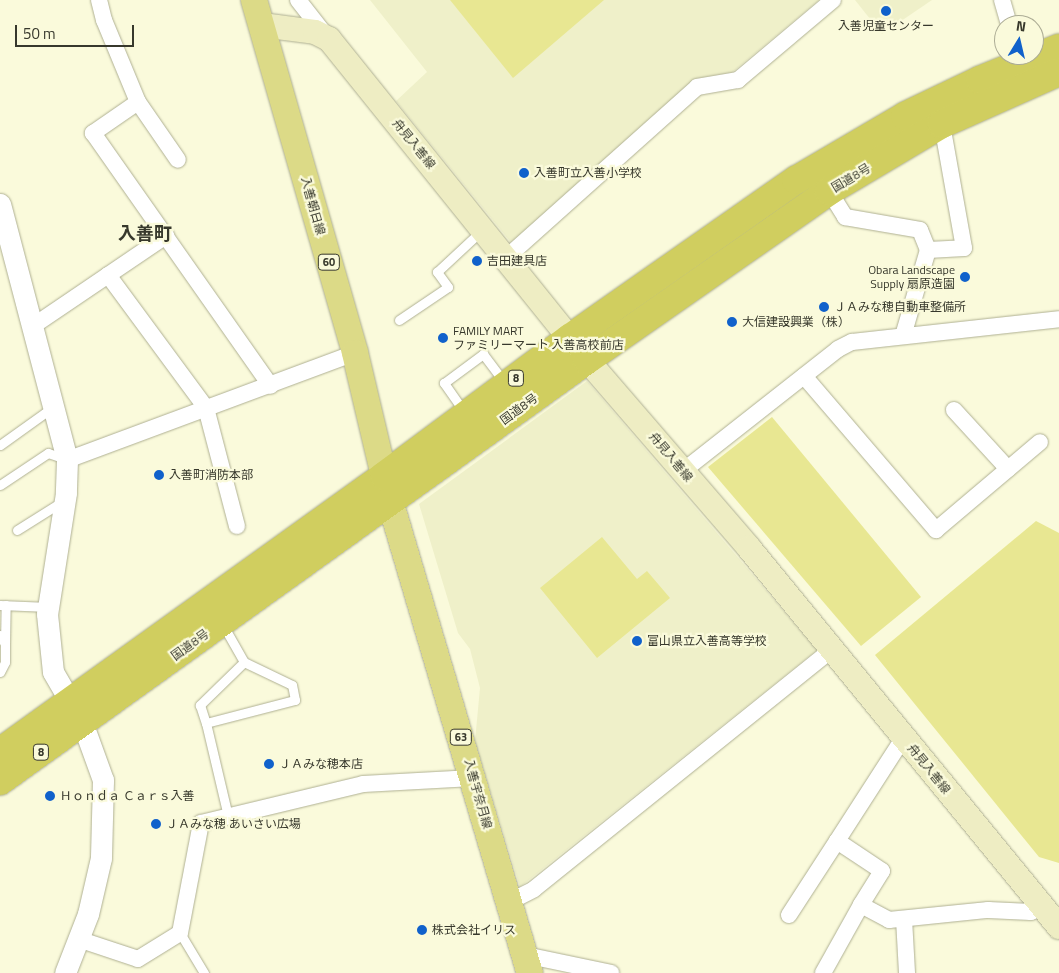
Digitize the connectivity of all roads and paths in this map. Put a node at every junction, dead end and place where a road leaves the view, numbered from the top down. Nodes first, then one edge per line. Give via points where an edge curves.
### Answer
1 (99, 0) edge
2 (254, 0) edge
3 (298, 0) edge
4 (833, 0) edge
5 (1002, 0) edge
6 (1006, 15) edge
7 (262, 25) junction
8 (329, 39) junction
9 (1059, 48) edge
10 (1024, 65) edge
11 (1059, 72) edge
12 (1032, 82) junction
13 (138, 102) junction
14 (942, 124) junction
15 (178, 160) dead end
16 (829, 191) junction
17 (0, 204) edge
18 (482, 230) junction
19 (166, 236) junction
20 (928, 250) junction
21 (506, 258) junction
22 (108, 275) junction
23 (1059, 319) edge
24 (399, 320) dead end
25 (33, 326) junction
26 (903, 336) junction
27 (570, 338) junction
28 (355, 353) junction
29 (587, 360) junction
30 (804, 376) junction
31 (271, 386) junction
32 (517, 399) junction
33 (55, 406) junction
34 (206, 408) junction
35 (954, 410) dead end
36 (475, 429) junction
37 (1040, 442) dead end
38 (0, 445) edge
39 (67, 460) junction
40 (1008, 469) junction
41 (684, 471) junction
42 (0, 485) edge
43 (387, 488) junction
44 (66, 499) junction
45 (237, 526) dead end
46 (17, 530) dead end
47 (3, 605) edge
48 (49, 606) junction
49 (222, 622) junction
50 (0, 635) edge
51 (5, 644) junction
52 (832, 650) junction
53 (244, 662) junction
54 (0, 672) edge
55 (75, 713) junction
56 (206, 723) junction
57 (904, 737) junction
58 (5, 745) edge
59 (473, 778) junction
60 (0, 781) edge
61 (228, 816) junction
62 (837, 841) junction
63 (510, 902) junction
64 (861, 905) junction
65 (1043, 908) junction
66 (789, 915) dead end
67 (904, 919) junction
68 (1059, 927) edge
69 (180, 933) junction
70 (78, 939) junction
71 (528, 964) edge
72 (65, 973) edge
73 (204, 973) edge
74 (611, 973) edge
75 (823, 973) edge
76 (907, 973) edge

1 - 13 street
2 - 7 main road, 入善朝日線 / 60
3 - 8 street
4 - 21 street via 738,80 696,87
5 - 6 street
7 - 8 main road via 315,32
7 - 28 main road, 入善朝日線 / 60
8 - 18 main road, 舟見入善線
9 - 27 highway, 国道8号 / 8 via 980,80 905,116 804,175
10 - 12 street
11 - 12 highway, 国道8号 / 8
12 - 14 highway, 国道8号 / 8
13 - 15 street
13 - 19 street via 93,133
14 - 16 highway, 国道8号 / 8
14 - 20 street via 964,248
16 - 20 street via 845,217 920,230
16 - 29 highway, 国道8号 / 8
17 - 25 street
18 - 21 main road, 舟見入善線
18 - 24 lane via 437,272 448,287
19 - 22 street
19 - 31 street
20 - 26 street
21 - 27 main road, 舟見入善線
22 - 25 street
22 - 34 street
23 - 26 street
25 - 33 street
26 - 30 street via 852,342
27 - 29 main road, 舟見入善線
27 - 43 highway, 国道8号 / 8
28 - 31 street
28 - 43 main road, 入善朝日線 / 60
29 - 32 highway, 国道8号 / 8
29 - 41 main road, 舟見入善線
30 - 40 street via 936,530
30 - 41 street
31 - 34 street
32 - 36 highway, 国道8号 / 8
32 - 36 lane via 483,354 444,383
33 - 38 lane
33 - 39 street
34 - 39 street
34 - 45 street
35 - 40 street
36 - 43 highway, 国道8号 / 8
37 - 40 street
39 - 42 lane via 48,453
39 - 44 street
41 - 52 main road, 舟見入善線
43 - 49 highway, 国道8号 / 8
43 - 55 highway, 国道8号 / 8
43 - 59 main road, 入善宇奈月線 / 63
44 - 46 lane
44 - 48 street
47 - 48 lane
47 - 51 lane
48 - 55 street via 48,641 52,672
49 - 53 lane
49 - 55 highway, 国道8号 / 8
50 - 51 lane
51 - 54 lane via 5,662
52 - 57 main road, 舟見入善線
52 - 63 street via 534,889
53 - 56 lane via 200,705
53 - 56 lane via 292,685 295,700
55 - 58 highway, 国道8号 / 8
55 - 60 highway, 国道8号 / 8
55 - 70 street via 103,780 104,812 101,858 88,914
56 - 61 lane
57 - 62 street
57 - 65 main road, 舟見入善線
59 - 61 street via 363,784
59 - 63 main road, 入善宇奈月線 / 63
61 - 69 street via 202,823
62 - 64 street via 882,871
62 - 66 street
63 - 71 main road, 入善宇奈月線 / 63
64 - 67 street via 889,920
64 - 75 street
65 - 67 street via 1031,912 988,910
65 - 68 main road, 舟見入善線
67 - 76 street
69 - 70 street via 138,959
69 - 73 lane
70 - 72 street
71 - 74 street

